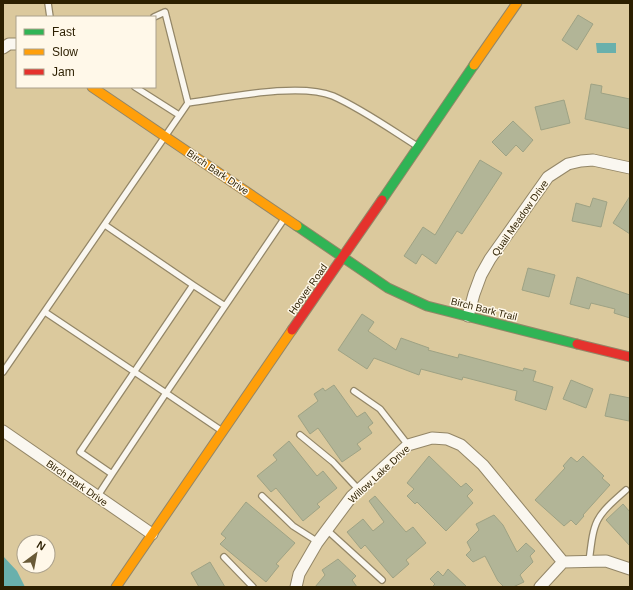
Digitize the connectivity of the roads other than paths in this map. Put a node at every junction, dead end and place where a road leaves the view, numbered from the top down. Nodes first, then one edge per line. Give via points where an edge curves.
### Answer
1 (48, 3) edge
2 (517, 3) edge
3 (50, 16) edge
4 (156, 16) edge
5 (16, 44) edge
6 (3, 48) edge
7 (93, 88) edge
8 (137, 88) edge
9 (188, 103) junction
10 (178, 115) junction
11 (166, 137) junction
12 (419, 148) junction
13 (630, 168) edge
14 (285, 218) junction
15 (104, 225) junction
16 (343, 257) junction
17 (193, 285) junction
18 (225, 306) junction
19 (45, 312) junction
20 (468, 316) junction
21 (630, 357) edge
22 (3, 372) edge
23 (134, 372) junction
24 (354, 392) dead end
25 (166, 393) junction
26 (3, 431) edge
27 (223, 432) junction
28 (300, 435) dead end
29 (408, 445) junction
30 (112, 474) junction
31 (359, 490) junction
32 (626, 490) dead end
33 (262, 496) dead end
34 (97, 497) junction
35 (327, 530) junction
36 (152, 534) junction
37 (318, 542) junction
38 (224, 557) dead end
39 (563, 562) junction
40 (589, 562) junction
41 (630, 569) edge
42 (382, 580) dead end
43 (116, 587) edge
44 (253, 587) edge
45 (296, 587) edge
46 (540, 587) edge

1 - 3 lane
2 - 12 main road, Hoover Road
4 - 9 lane via 165,12
5 - 6 street via 9,44
7 - 11 main road, Birch Bark Drive
8 - 10 lane
9 - 10 lane
9 - 12 lane via 291,90 310,90 332,96
10 - 11 lane
11 - 14 main road, Birch Bark Drive
11 - 15 lane
12 - 16 main road, Hoover Road
13 - 20 street, Quail Meadow Drive via 593,160 581,161 568,164 548,177 487,265 474,294
14 - 16 main road, Birch Bark Drive
14 - 18 lane
15 - 17 lane
15 - 19 lane
16 - 20 main road, Birch Bark Trail via 407,298 427,306
16 - 27 main road, Hoover Road
17 - 18 lane
17 - 23 lane
18 - 25 lane
19 - 22 lane
19 - 23 lane
20 - 21 main road, Birch Bark Trail
23 - 25 lane
23 - 30 lane via 80,452
24 - 29 lane via 380,409
25 - 27 lane
25 - 30 lane
26 - 34 street, Birch Bark Drive
27 - 36 main road, Hoover Road
28 - 31 lane via 333,462
29 - 31 street, Willow Lake Drive
29 - 39 street, Willow Lake Drive via 432,438 447,439 461,445 483,465
30 - 34 lane
31 - 35 street, Willow Lake Drive
32 - 40 lane via 599,515 593,527
33 - 37 lane via 293,526
34 - 36 street, Birch Bark Drive
35 - 37 street, Willow Lake Drive
35 - 42 lane
36 - 43 main road, Hoover Road
37 - 45 street, Willow Lake Drive via 299,574
38 - 44 lane
39 - 40 street
39 - 46 street
40 - 41 street via 606,562

